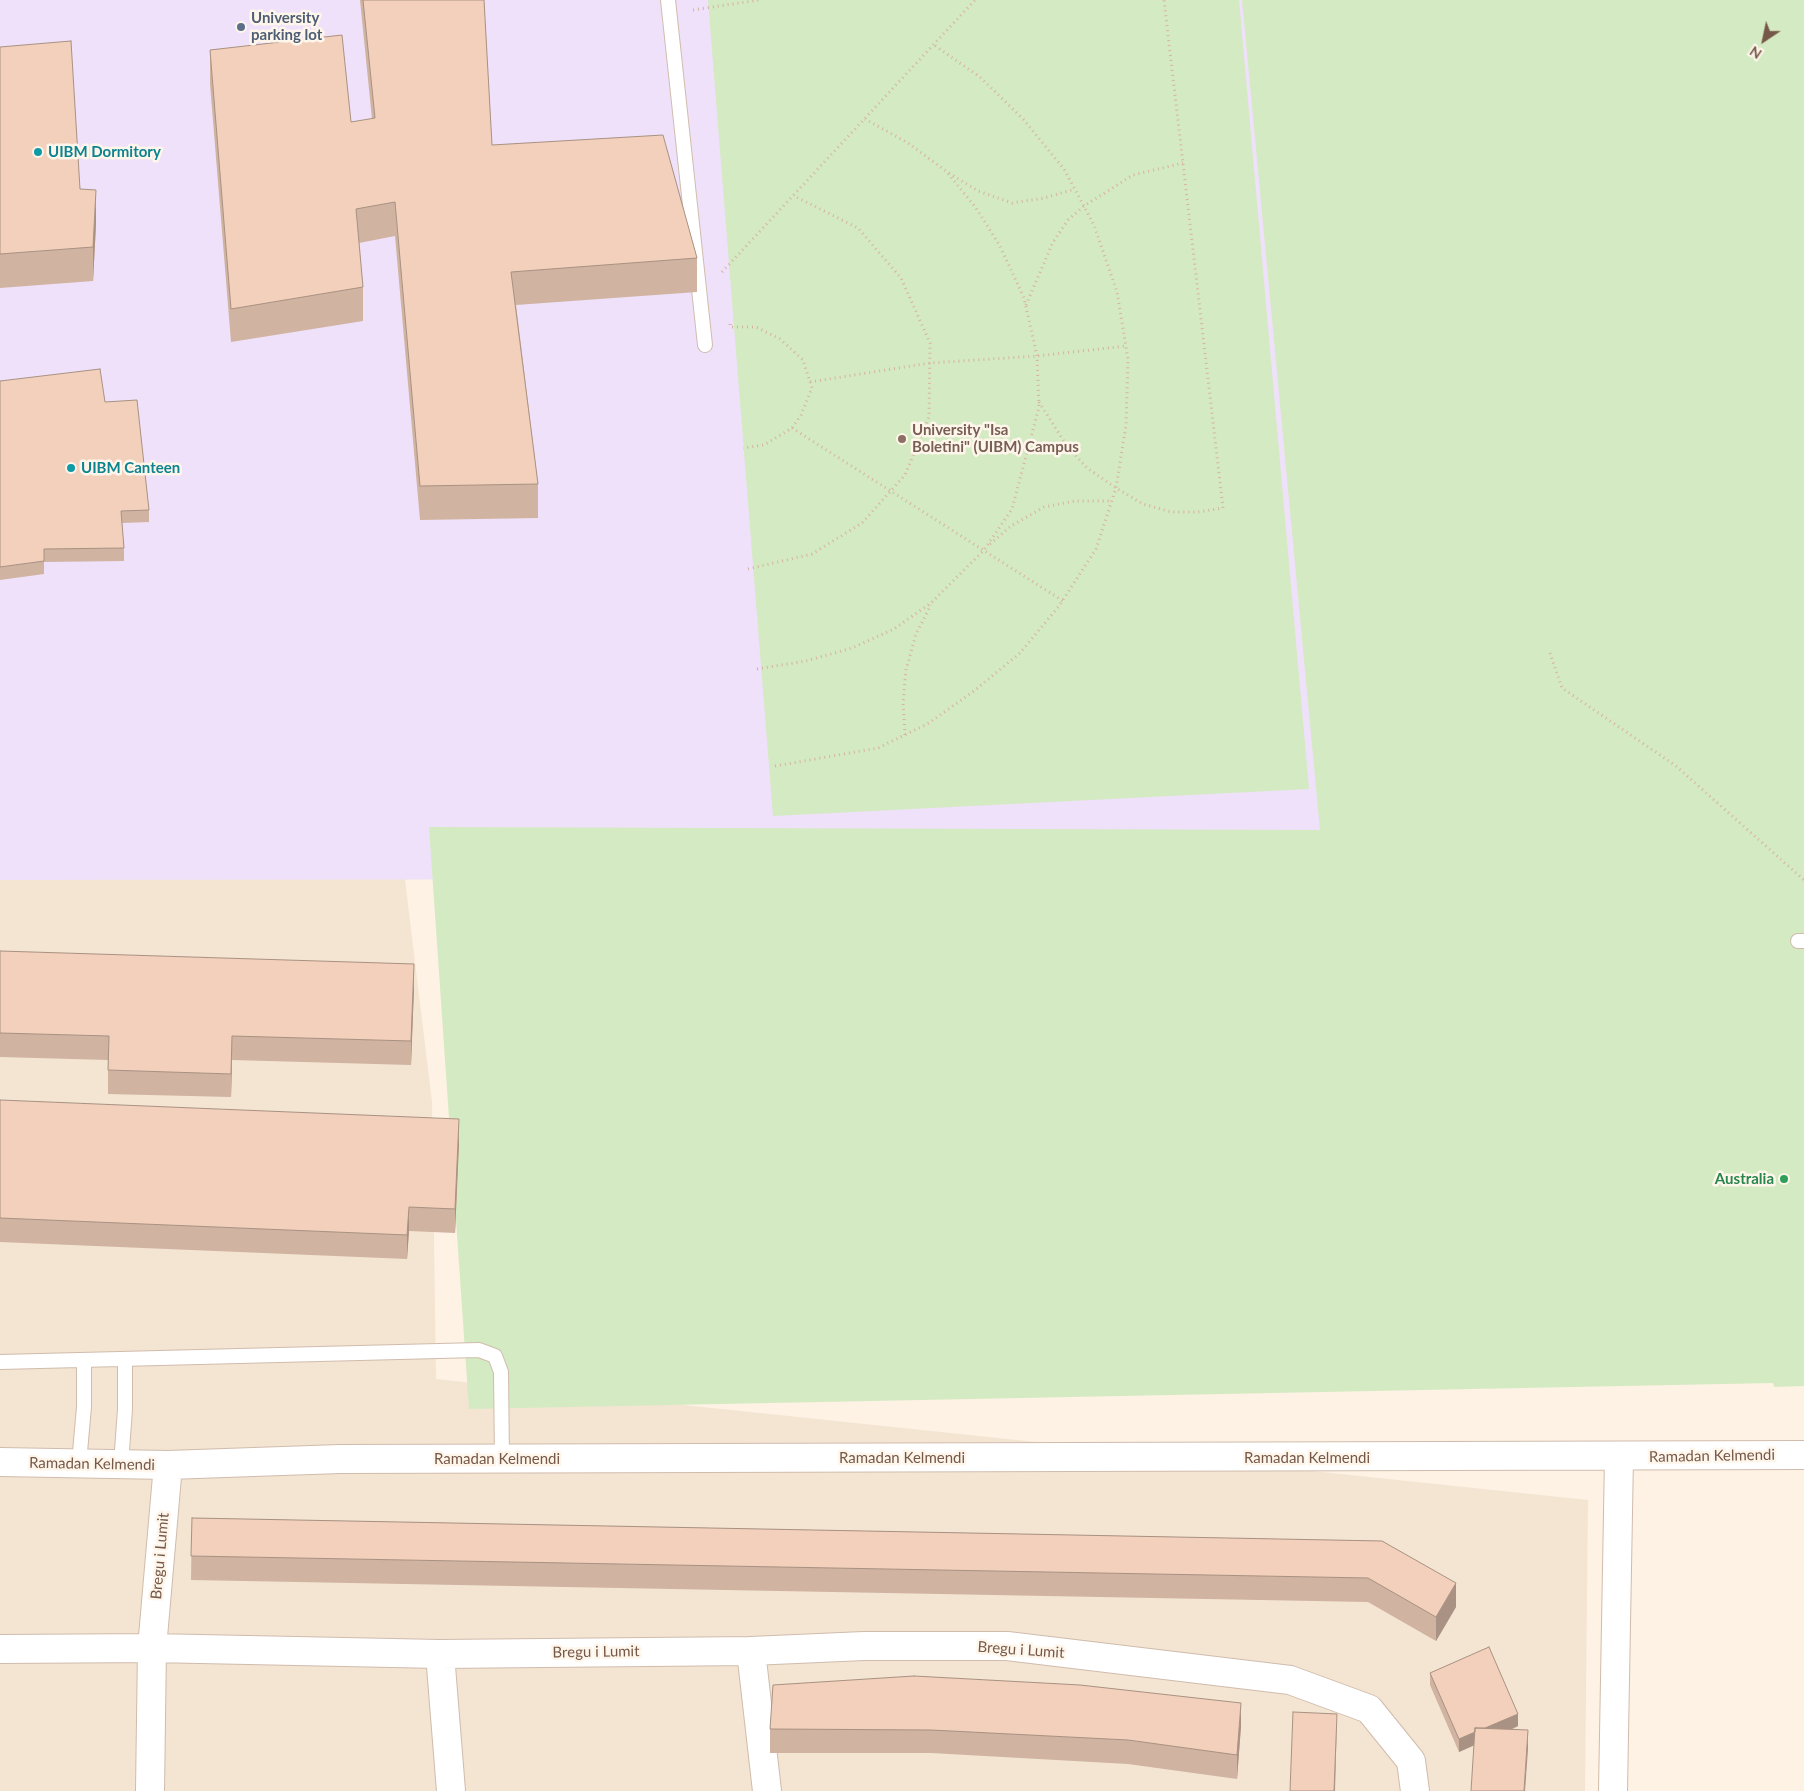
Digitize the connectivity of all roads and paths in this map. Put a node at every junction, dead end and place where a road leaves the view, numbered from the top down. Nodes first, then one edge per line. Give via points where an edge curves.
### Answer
1 (759, 0) edge
2 (975, 0) edge
3 (1164, 0) edge
4 (669, 7) edge
5 (934, 45) junction
6 (865, 120) junction
7 (1183, 163) junction
8 (946, 171) junction
9 (1075, 188) junction
10 (794, 196) junction
11 (1084, 206) junction
12 (724, 270) junction
13 (725, 279) dead end
14 (700, 296) junction
15 (1026, 306) junction
16 (729, 317) dead end
17 (705, 345) dead end
18 (1126, 346) junction
19 (1036, 356) junction
20 (930, 363) junction
21 (810, 382) junction
22 (1038, 401) junction
23 (792, 428) junction
24 (743, 448) dead end
25 (1116, 488) junction
26 (891, 490) junction
27 (1112, 501) junction
28 (984, 550) junction
29 (748, 569) dead end
30 (1063, 601) junction
31 (932, 604) junction
32 (1550, 653) dead end
33 (757, 669) dead end
34 (905, 735) junction
35 (775, 766) dead end
36 (1804, 880) edge
37 (84, 1360) junction
38 (125, 1360) junction
39 (0, 1362) edge
40 (1804, 1455) edge
41 (1619, 1457) junction
42 (502, 1459) junction
43 (0, 1462) edge
44 (79, 1463) junction
45 (121, 1464) junction
46 (168, 1465) junction
47 (152, 1648) junction
48 (0, 1649) edge
49 (751, 1651) junction
50 (440, 1654) junction
51 (150, 1791) edge
52 (451, 1791) edge
53 (767, 1791) edge
54 (1414, 1791) edge
55 (1613, 1791) edge

1 - 4 path
2 - 5 path
3 - 7 path
4 - 14 lane
5 - 6 path
5 - 9 path via 980,77 1023,119 1064,169
6 - 8 path via 908,143
6 - 10 path
7 - 11 path via 1133,175
7 - 25 path via 1223,508 1171,512 1143,504
8 - 9 path via 978,190 1012,202 1044,198
8 - 15 path via 976,208 1000,246
9 - 11 path
10 - 12 path
10 - 20 path via 858,228 902,278 930,344
11 - 15 path via 1068,220 1053,242
11 - 18 path via 1094,225 1117,292
12 - 13 path
12 - 14 path
14 - 17 lane
15 - 19 path
16 - 21 path via 730,327 756,327 780,340 803,360
18 - 19 path
18 - 25 path via 1126,425
19 - 20 path
19 - 22 path
20 - 21 path
20 - 26 path via 929,417 905,475
21 - 23 path via 812,388
22 - 25 path via 1066,446 1087,468
22 - 28 path via 1012,508
23 - 24 path via 764,445
23 - 26 path
25 - 27 path
26 - 28 path
26 - 29 path via 862,523 812,554
27 - 28 path via 1075,501 1044,508 1011,526
27 - 30 path via 1096,549
28 - 30 path
28 - 31 path
30 - 34 path via 1012,659 929,723
31 - 33 path via 894,629 852,648 806,661
31 - 34 path via 916,634 906,670
32 - 36 path via 1562,688 1676,766
34 - 35 path via 878,748
37 - 38 lane
37 - 39 lane
37 - 44 lane
38 - 42 lane via 479,1350 495,1356 501,1372
38 - 45 lane
40 - 41 street, Ramadan Kelmendi
41 - 42 street, Ramadan Kelmendi
41 - 55 street
42 - 46 street, Ramadan Kelmendi
43 - 44 street, Ramadan Kelmendi
44 - 45 street, Ramadan Kelmendi
45 - 46 street, Ramadan Kelmendi
46 - 47 street, Bregu i Lumit
47 - 48 street, Bregu i Lumit
47 - 50 street, Bregu i Lumit
47 - 51 street, Bregu i Lumit
49 - 50 street, Bregu i Lumit
49 - 53 street
49 - 54 street, Bregu i Lumit via 864,1646 1007,1646 1290,1680 1370,1710 1410,1762
50 - 52 street

